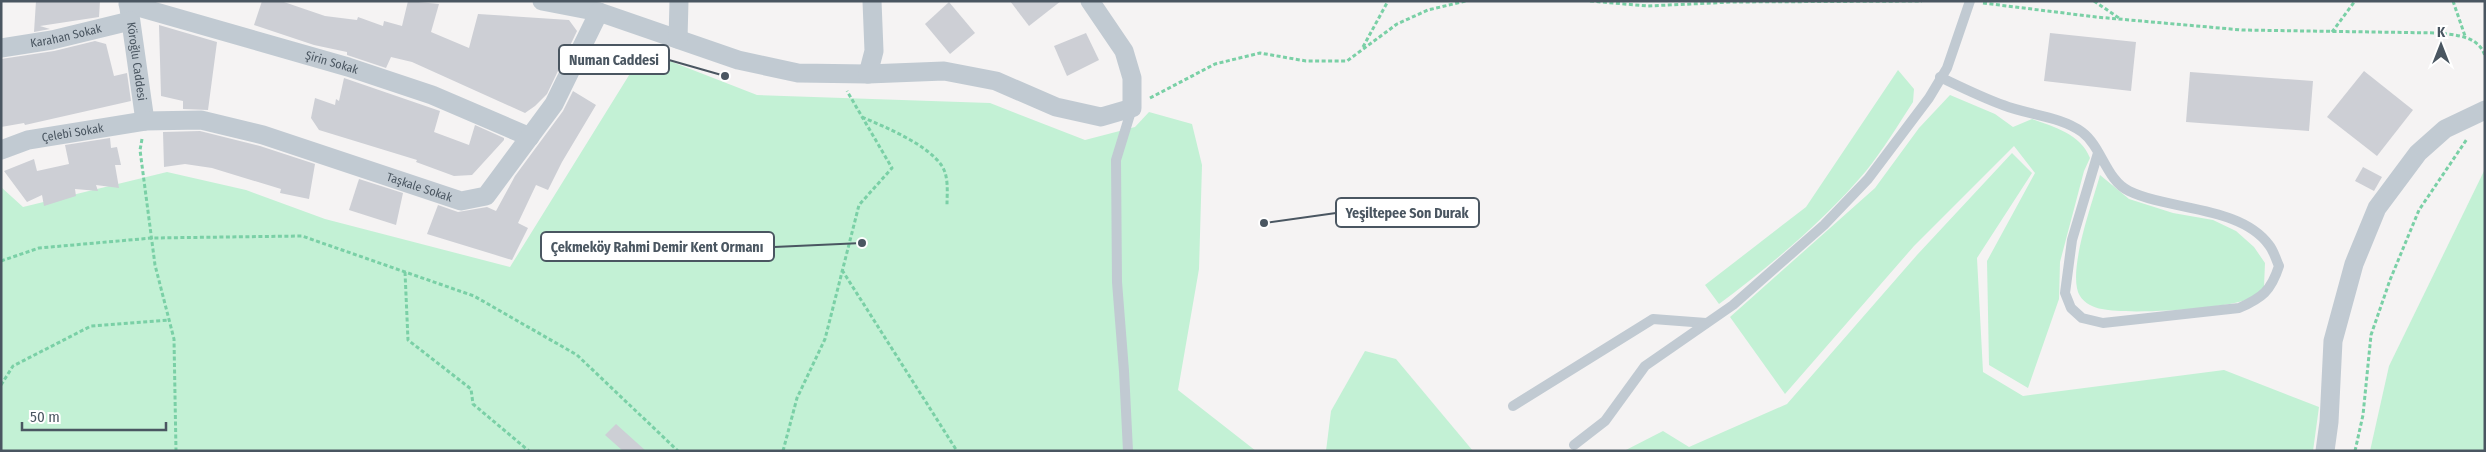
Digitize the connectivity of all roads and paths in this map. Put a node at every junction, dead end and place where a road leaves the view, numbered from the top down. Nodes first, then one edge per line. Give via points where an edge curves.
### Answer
1 (542, 1) edge
2 (679, 1) edge
3 (872, 1) edge
4 (1090, 1) edge
5 (1388, 1) edge
6 (1466, 1) edge
7 (1590, 1) edge
8 (1922, 1) edge
9 (1970, 1) edge
10 (2094, 1) edge
11 (2355, 1) edge
12 (2453, 1) edge
13 (1982, 2) edge
14 (129, 9) edge
15 (599, 12) junction
16 (2120, 19) junction
17 (2332, 32) junction
18 (2465, 36) junction
19 (678, 39) junction
20 (1, 48) edge
21 (2484, 48) edge
22 (1362, 50) junction
23 (2485, 56) edge
24 (836, 74) junction
25 (868, 74) junction
26 (1940, 77) junction
27 (1132, 108) junction
28 (2483, 111) edge
29 (862, 116) junction
30 (145, 121) junction
31 (530, 137) junction
32 (1, 150) edge
33 (2098, 152) junction
34 (948, 205) dead end
35 (152, 238) junction
36 (1, 261) edge
37 (842, 269) junction
38 (405, 272) junction
39 (169, 320) junction
40 (1706, 323) junction
41 (1, 384) edge
42 (1513, 406) dead end
43 (1574, 445) dead end
44 (176, 451) edge
45 (528, 451) edge
46 (678, 451) edge
47 (782, 451) edge
48 (957, 451) edge
49 (1128, 451) edge
50 (2325, 451) edge
51 (2355, 451) edge

1 - 15 street
2 - 19 street
3 - 25 street via 874,51
4 - 27 street via 1124,51 1132,78
5 - 22 path
6 - 22 path via 1420,13 1396,24
7 - 8 path via 1648,6
9 - 26 lane via 1947,68
10 - 16 path
11 - 17 path
12 - 18 path
13 - 16 path
14 - 20 street, Karahan Sokak via 52,40
14 - 30 street, Köroğlu Caddesi
14 - 31 street, Şirin Sokak via 348,67 432,95
15 - 19 street
15 - 31 street, Taşkale Sokak via 554,104
16 - 17 path via 2242,30
17 - 18 path
18 - 21 path
19 - 24 street via 738,60 798,73
21 - 23 path
22 - 27 path via 1347,61 1306,61 1260,53 1215,64
24 - 25 street
24 - 29 path
25 - 27 street via 944,72 996,81 1056,107 1101,117
26 - 33 lane via 2004,106 2061,122 2083,133
26 - 40 lane via 1929,98 1868,179 1817,231 1733,305
27 - 49 lane via 1116,160 1117,282
28 - 50 street via 2445,129 2418,153 2377,208 2354,264 2333,341
28 - 51 path via 2460,152 2419,210 2390,280 2371,335 2363,415
29 - 34 path via 904,137 943,167
29 - 37 path via 892,168 859,205
30 - 31 street, Taşkale Sokak via 201,120 263,135 461,201 486,196
30 - 32 street, Çelebi Sokak via 28,140
30 - 35 path via 140,150
33 - 33 lane via 2116,180 2128,190 2250,226 2269,245 2279,266 2274,282 2260,299 2239,308 2103,323 2082,318 2071,308 2065,293 2067,266
35 - 36 path via 39,248
35 - 38 path via 302,236
35 - 39 path
37 - 47 path via 825,339 798,398
37 - 48 path
38 - 45 path via 408,340 471,389 473,404
38 - 46 path via 474,296 577,355
39 - 41 path via 91,326 13,366
39 - 44 path via 174,338
40 - 42 lane via 1653,319
40 - 43 lane via 1645,366 1605,420

